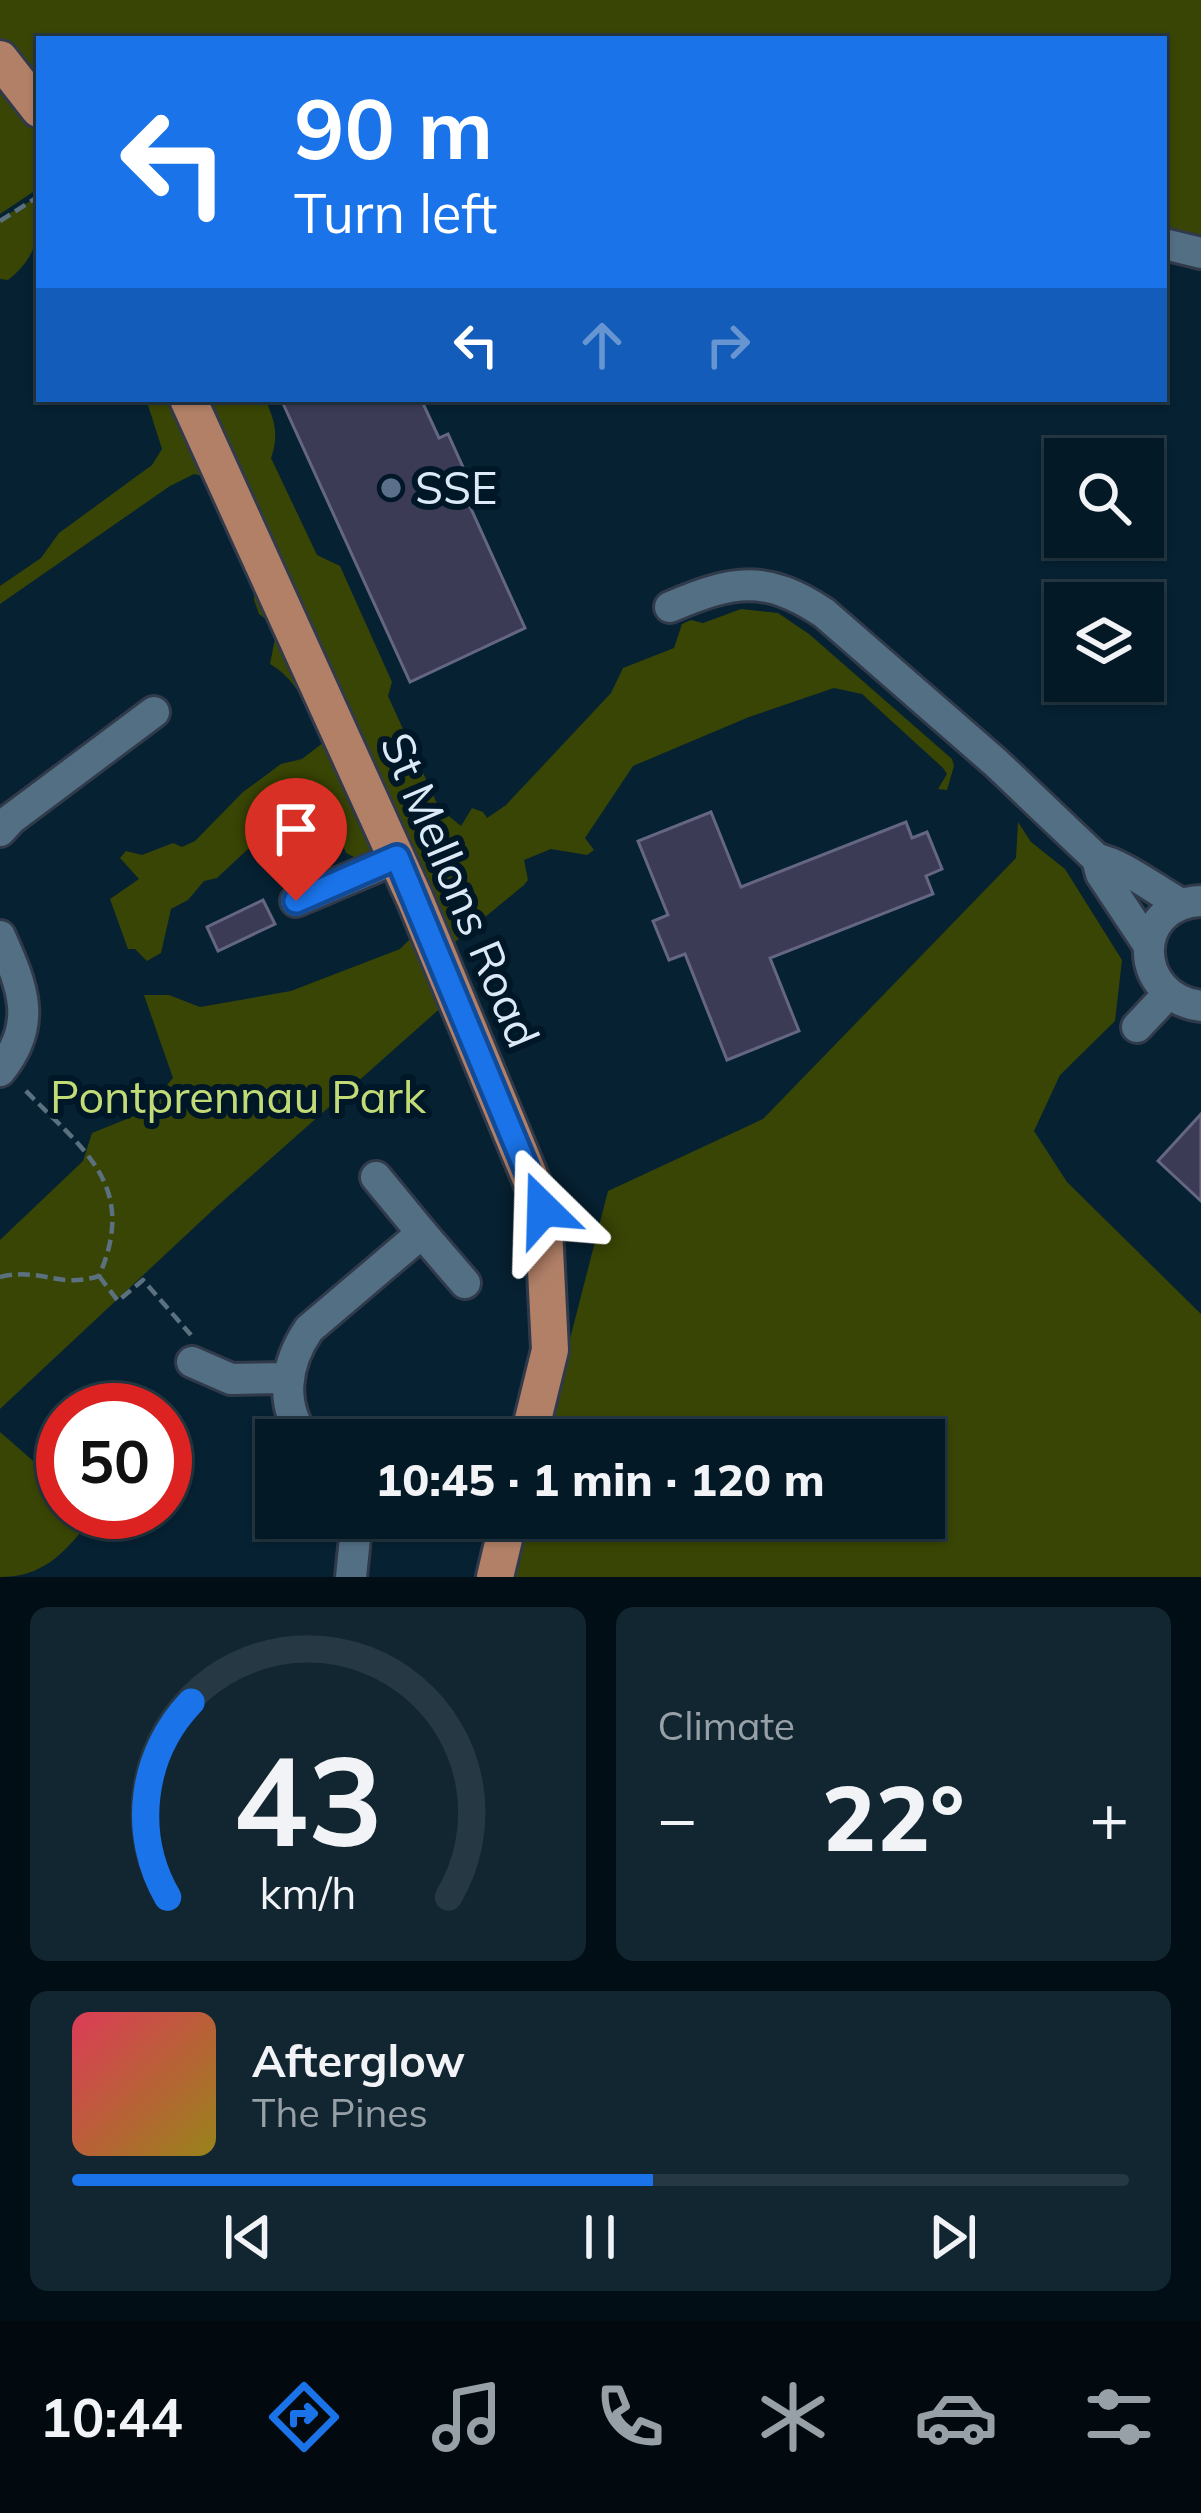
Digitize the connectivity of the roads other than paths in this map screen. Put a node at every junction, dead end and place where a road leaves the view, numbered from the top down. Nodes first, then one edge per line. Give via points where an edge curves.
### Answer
1 (0, 59) edge
2 (36, 105) edge
3 (1167, 245) edge
4 (1201, 253) edge
5 (189, 402) edge
6 (670, 607) dead end
7 (154, 712) dead end
8 (0, 831) edge
9 (397, 857) junction
10 (1097, 859) junction
11 (308, 887) dead end
12 (1191, 902) edge
13 (0, 936) edge
14 (1149, 946) junction
15 (1168, 994) junction
16 (1201, 1006) edge
17 (1137, 1027) dead end
18 (1, 1070) edge
19 (376, 1178) dead end
20 (422, 1233) junction
21 (465, 1283) dead end
22 (198, 1363) road end
23 (288, 1378) junction
24 (294, 1419) edge
25 (533, 1419) edge
26 (355, 1539) edge
27 (504, 1539) edge
28 (351, 1577) edge
29 (495, 1577) edge

1 - 2 main road
3 - 4 street
5 - 9 main road, St Mellons Road
6 - 10 street via 734,585 798,596
7 - 8 street
9 - 11 street
9 - 25 main road, St Mellons Road via 543,1209 550,1350
10 - 12 street
10 - 14 street
12 - 14 street via 1165,913
13 - 18 street via 25,1010
14 - 15 street via 1149,964
15 - 16 street
15 - 17 street
19 - 20 street
20 - 21 street
20 - 23 street via 309,1329
22 - 23 street via 231,1378
23 - 24 street
26 - 28 street
27 - 29 main road

